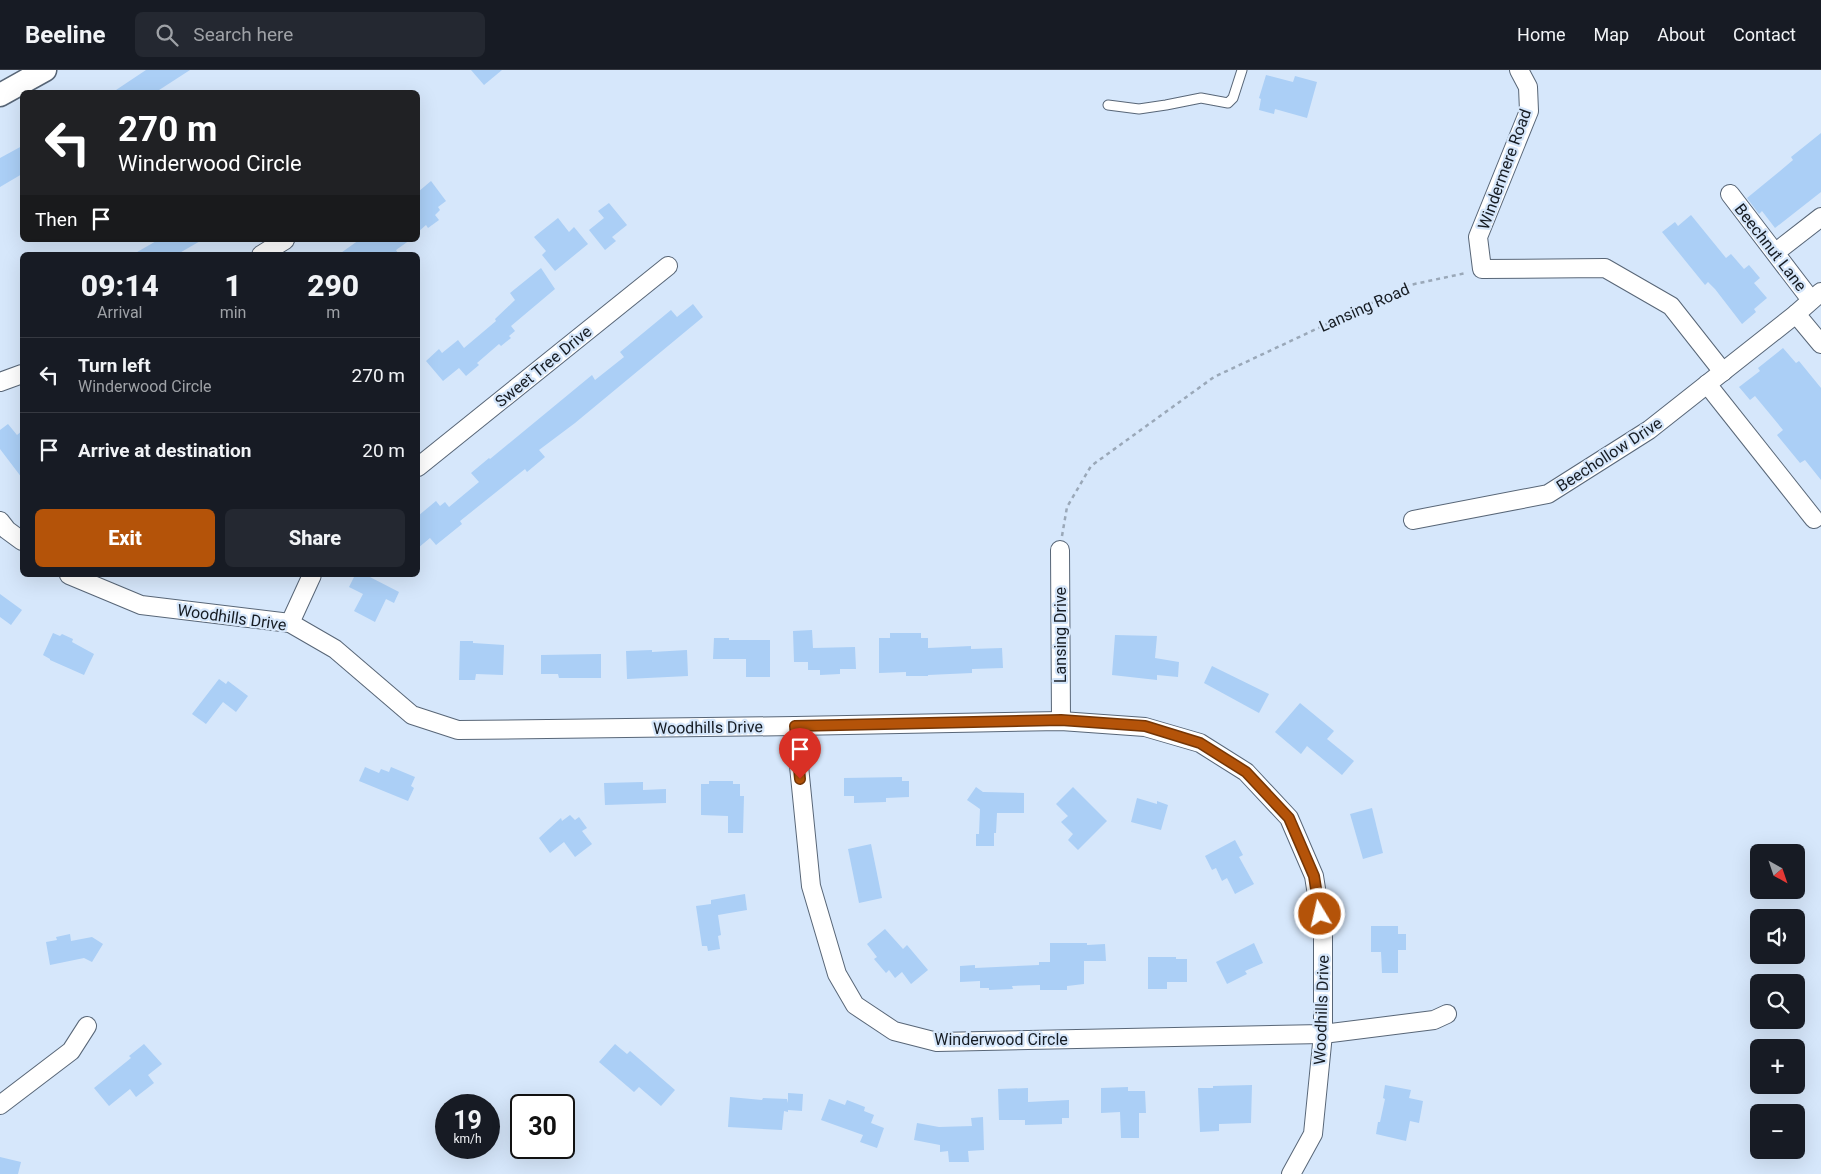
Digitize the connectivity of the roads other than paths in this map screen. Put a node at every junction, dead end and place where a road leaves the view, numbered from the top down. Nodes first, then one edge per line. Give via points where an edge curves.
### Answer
1 (45, 70) edge
2 (1242, 70) edge
3 (1519, 70) edge
4 (0, 95) edge
5 (1108, 105) dead end
6 (1730, 194) dead end
7 (1821, 217) edge
8 (282, 242) edge
9 (266, 252) edge
10 (1776, 252) junction
11 (668, 266) dead end
12 (1816, 296) edge
13 (1796, 314) junction
14 (1821, 344) edge
15 (1723, 372) junction
16 (20, 375) edge
17 (0, 382) edge
18 (1707, 384) junction
19 (420, 465) edge
20 (1814, 519) dead end
21 (1413, 520) dead end
22 (0, 521) edge
23 (20, 540) edge
24 (1060, 550) road end
25 (74, 577) edge
26 (311, 577) edge
27 (290, 623) junction
28 (1061, 720) junction
29 (795, 726) junction
30 (1447, 1014) dead end
31 (87, 1026) dead end
32 (1324, 1034) junction
33 (0, 1106) edge
34 (1291, 1174) edge

1 - 4 street
2 - 5 lane via 1233,98 1228,103 1201,98 1139,109
3 - 15 street, Windermere Road via 1528,87 1529,111 1478,237 1482,270 1605,268 1671,306
6 - 10 street, Beechnut Lane
7 - 10 street
8 - 9 street
10 - 12 street, Beechnut Lane
11 - 19 street, Sweet Tree Drive
12 - 13 street, Beechollow Drive
13 - 14 street
13 - 15 street, Beechollow Drive
15 - 18 street, Beechollow Drive
16 - 17 street
18 - 20 street
18 - 21 street, Beechollow Drive via 1649,430 1548,494
22 - 23 street
24 - 28 street, Lansing Drive
25 - 27 street, Woodhills Drive via 141,605
26 - 27 street
27 - 29 street, Woodhills Drive via 335,649 412,716 458,730
28 - 29 street, Woodhills Drive
28 - 32 street, Woodhills Drive via 1145,726 1200,743 1246,772 1289,818 1314,876 1323,933
29 - 32 street, Winderwood Circle via 811,886 837,974 855,1005 894,1031 937,1042
30 - 32 street, Winderwood Circle via 1434,1020
31 - 33 street via 71,1051
32 - 34 street, Woodhills Drive via 1313,1134

